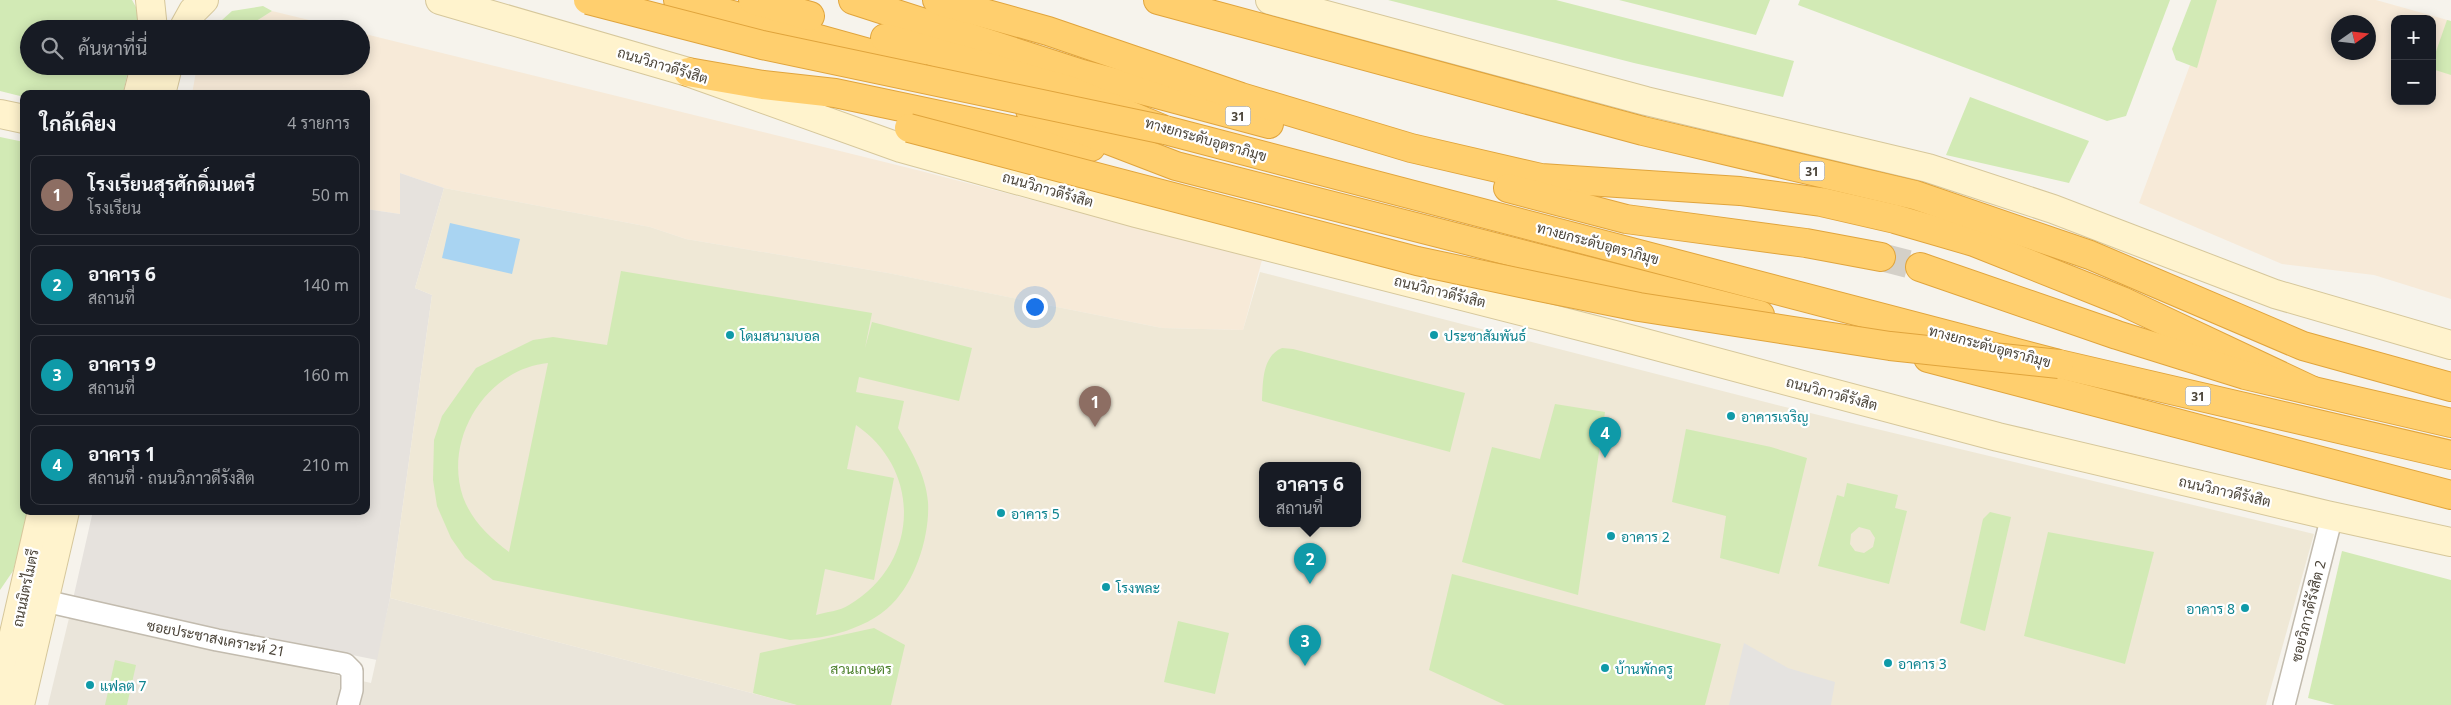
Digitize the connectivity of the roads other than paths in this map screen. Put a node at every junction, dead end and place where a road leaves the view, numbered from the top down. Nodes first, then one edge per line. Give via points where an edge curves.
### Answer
1 (150, 0) edge
2 (204, 0) edge
3 (440, 0) edge
4 (588, 0) edge
5 (678, 0) edge
6 (754, 0) edge
7 (853, 0) edge
8 (938, 0) edge
9 (1158, 0) edge
10 (1270, 0) edge
11 (151, 20) edge
12 (188, 20) edge
13 (688, 72) junction
14 (143, 75) edge
15 (166, 75) edge
16 (762, 85) junction
17 (139, 90) edge
18 (162, 90) edge
19 (0, 114) edge
20 (20, 118) edge
21 (1165, 130) junction
22 (1176, 166) junction
23 (1881, 257) tunnel mouth
24 (1920, 267) tunnel mouth
25 (2451, 345) edge
26 (2059, 364) junction
27 (2451, 387) edge
28 (2311, 390) junction
29 (2451, 423) edge
30 (2451, 455) edge
31 (2416, 486) junction
32 (2451, 495) edge
33 (2451, 501) edge
34 (42, 515) edge
35 (64, 515) edge
36 (2332, 516) junction
37 (2451, 542) edge
38 (34, 599) junction
39 (0, 695) edge
40 (20, 705) edge
41 (348, 705) edge
42 (2284, 705) edge

1 - 11 main road
2 - 12 main road
3 - 13 main road, ถนนวิภาวดีรังสิต
4 - 21 highway, bridge via 762,45
5 - 22 highway, 31 via 919,68
6 - 21 highway, ทางยกระดับอุตราภิมุข / 31, bridge via 1071,91
7 - 23 highway, 31 via 1082,74 1626,219 1806,243
8 - 28 highway via 1048,31 1242,97 1411,148 1532,176 1740,191 1821,202 1895,219 1974,242 2122,301
9 - 27 highway, 31 via 1643,131 1915,195 2090,255 2303,346
10 - 25 main road, 31 via 1646,101 1928,168 2053,209 2275,294
13 - 16 highway
13 - 36 main road, ถนนวิภาวดีรังสิต via 901,148 1136,213 1989,435
14 - 17 main road
15 - 18 main road
16 - 22 highway via 834,93
16 - 26 highway, bridge via 909,128 1417,261 1639,307 1890,346
19 - 20 main road
21 - 26 highway, ทางยกระดับอุตราภิมุข / 31, bridge
22 - 31 highway, 31
24 - 28 highway via 2192,359
26 - 30 highway, ทางยกระดับอุตราภิมุข / 31
28 - 29 highway
31 - 32 highway, 31
31 - 33 highway
34 - 38 main road, ถนนมิตรไมตรี
35 - 38 main road
36 - 37 main road, ถนนวิภาวดีรังสิต
36 - 42 street, ซอยวิภาวดีรังสิต 2
38 - 39 main road, ถนนมิตรไมตรี
38 - 40 main road
38 - 41 street, ซอยประชาสงเคราะห์ 21 via 217,640 345,664 352,671

